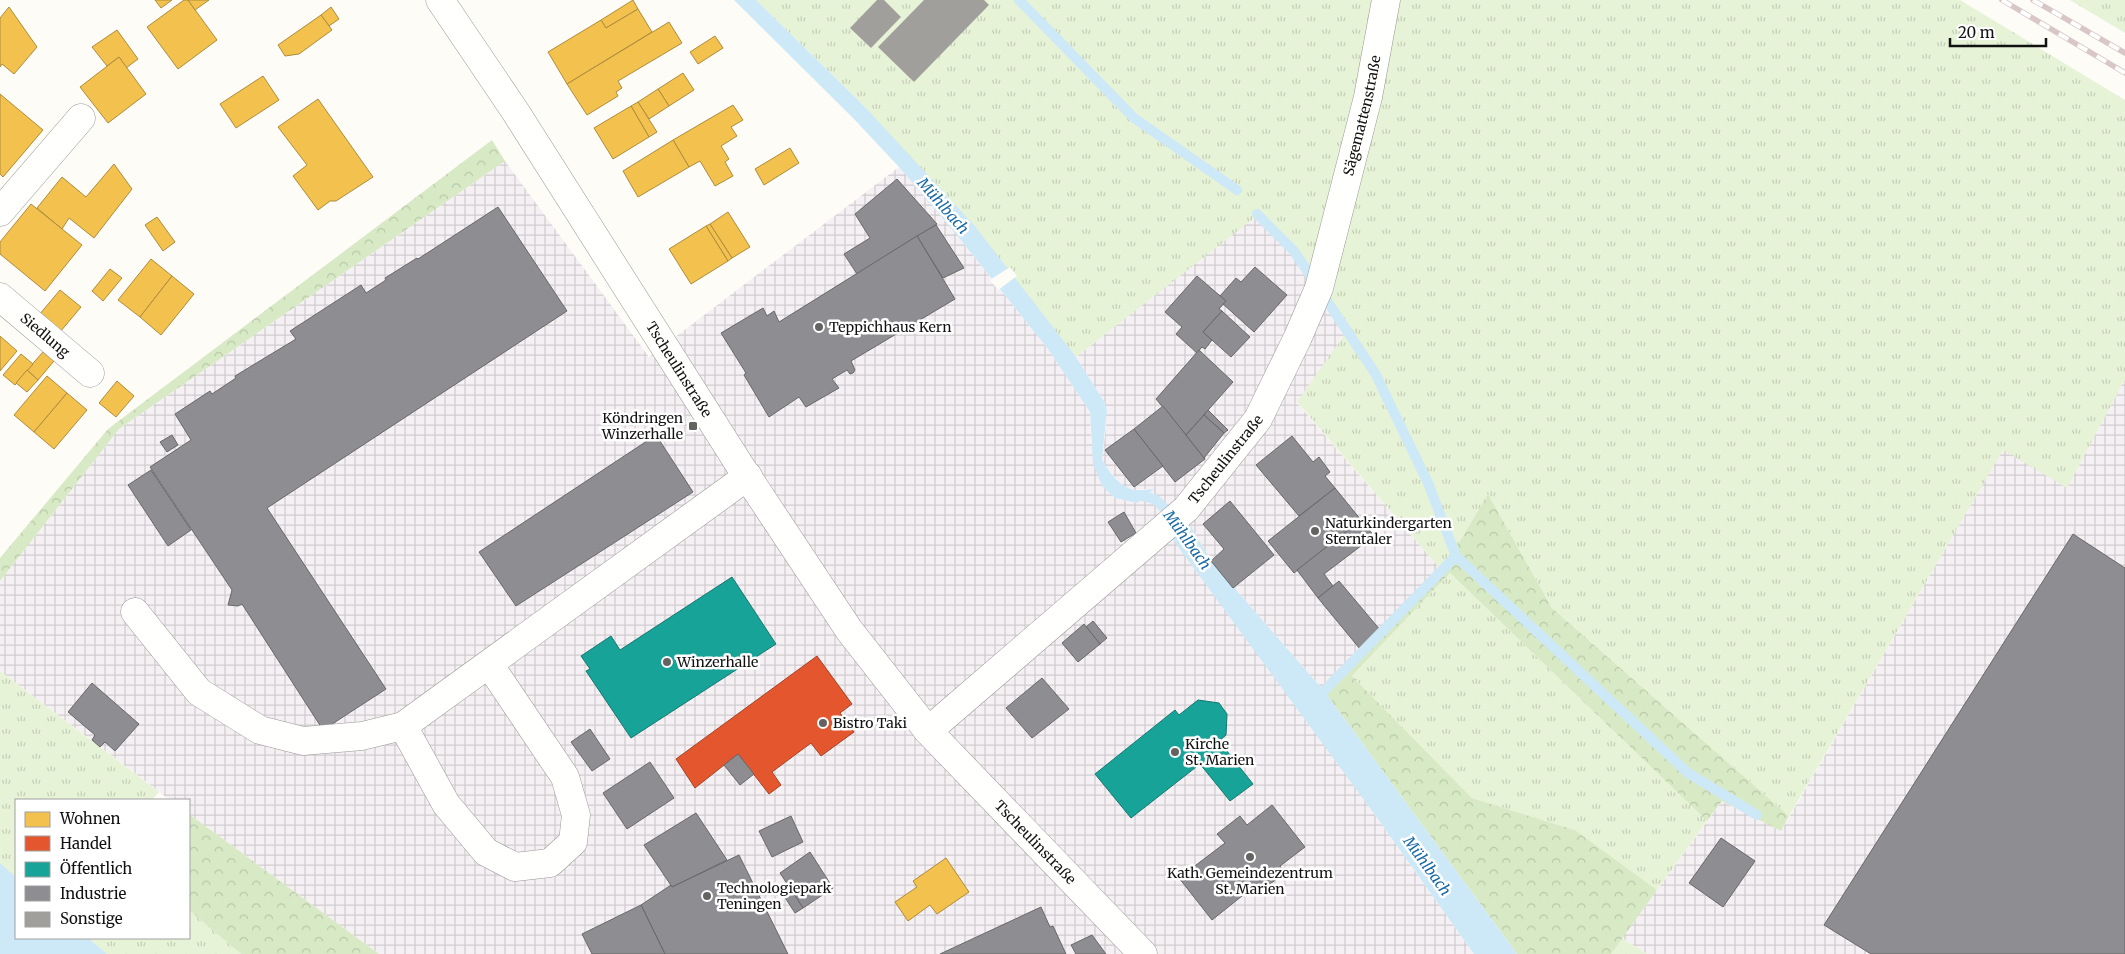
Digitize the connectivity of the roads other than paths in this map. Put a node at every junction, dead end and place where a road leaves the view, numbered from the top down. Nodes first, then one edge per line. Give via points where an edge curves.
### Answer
1 (440, 0) edge
2 (1386, 0) edge
3 (81, 118) dead end
4 (0, 212) edge
5 (1332, 232) joint
6 (0, 297) edge
7 (90, 373) dead end
8 (748, 476) junction
9 (135, 612) dead end
10 (489, 664) junction
11 (403, 726) junction
12 (928, 731) junction
13 (1143, 954) edge

1 - 8 street, Tscheulinstraße via 515,111
2 - 5 street, Sägemattenstraße via 1368,97
3 - 4 street
5 - 12 street, Tscheulinstraße via 1319,288 1258,419 1186,509
6 - 7 street, Siedlung
8 - 10 street
8 - 12 street, Tscheulinstraße via 849,630
9 - 11 street via 199,692 260,730 303,741 362,736
10 - 11 street
10 - 11 street via 565,777 576,815 573,842 550,863 515,867 486,852 446,804
12 - 13 street, Tscheulinstraße

